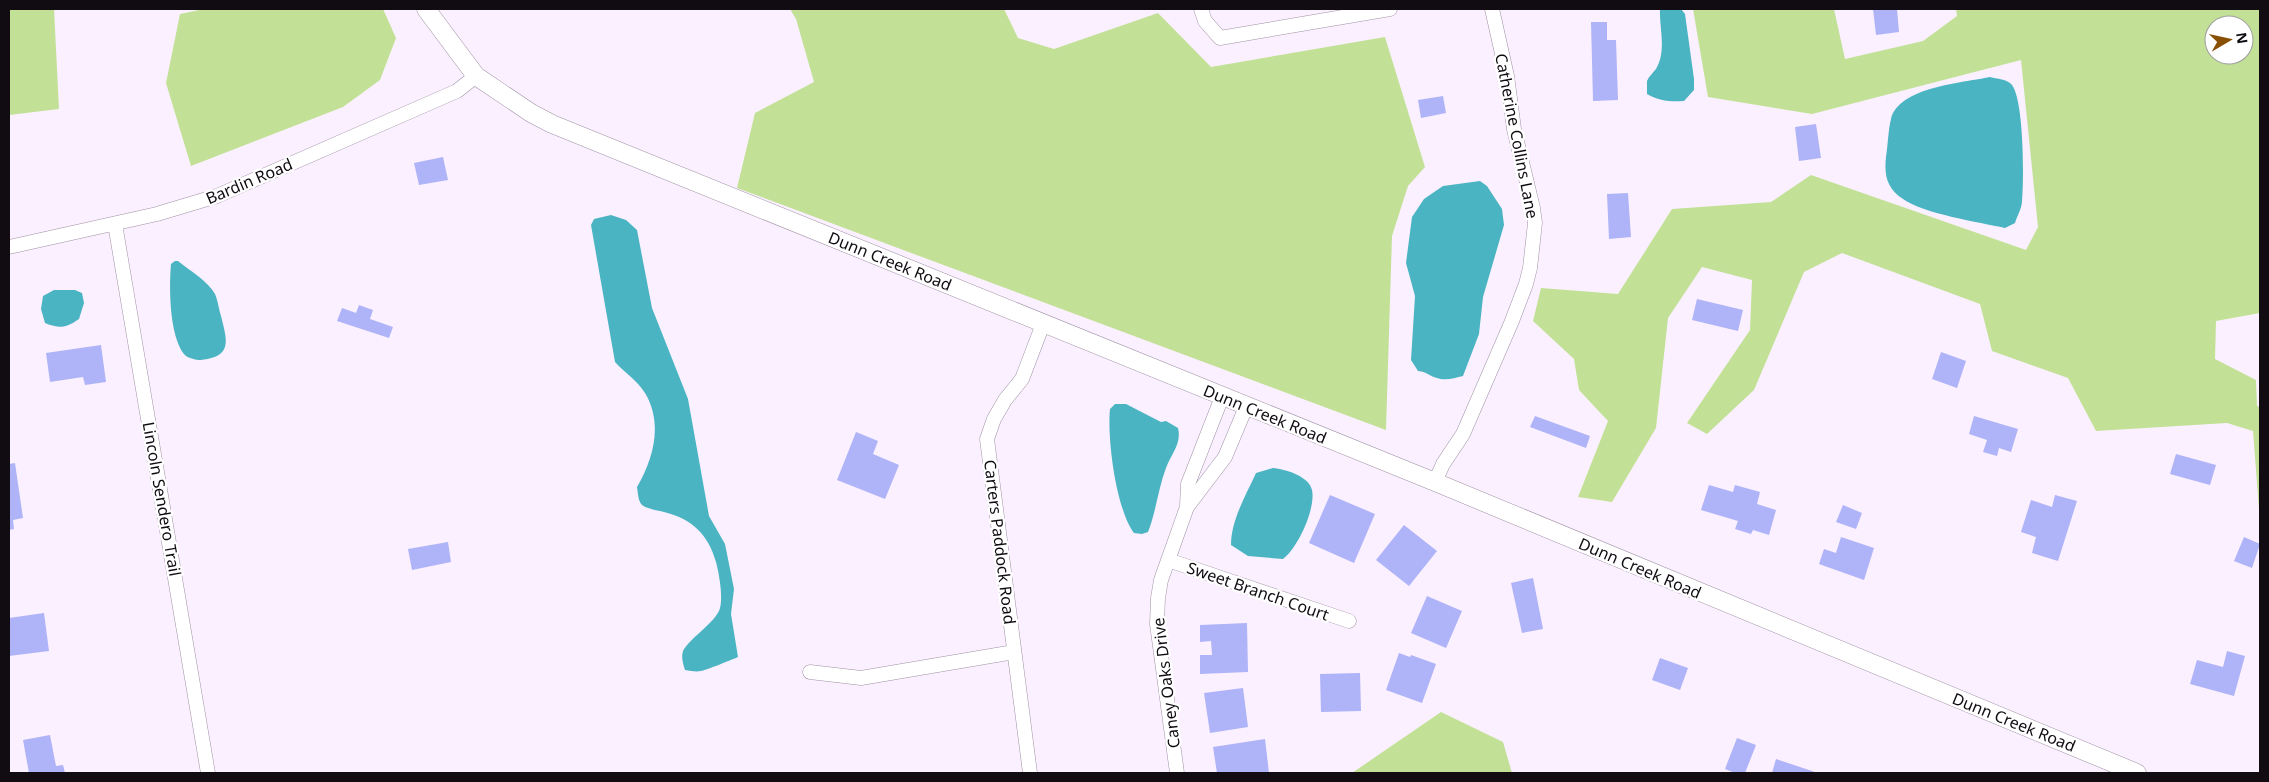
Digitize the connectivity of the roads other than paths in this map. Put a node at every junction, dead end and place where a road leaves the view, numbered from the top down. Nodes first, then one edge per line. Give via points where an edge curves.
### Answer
1 (426, 9) edge
2 (1200, 9) edge
3 (1390, 9) edge
4 (1492, 9) edge
5 (476, 76) junction
6 (115, 224) junction
7 (9, 248) edge
8 (1043, 324) junction
9 (1222, 397) junction
10 (1246, 407) junction
11 (1436, 482) junction
12 (1187, 507) junction
13 (1168, 560) junction
14 (1349, 621) dead end
15 (1014, 652) junction
16 (810, 672) dead end
17 (208, 773) edge
18 (1030, 773) edge
19 (1177, 773) edge
20 (2138, 773) edge

1 - 5 street, Dunn Creek Road
2 - 3 street via 1205,21 1220,38
4 - 11 street, Catherine Collins Lane via 1514,129 1533,208 1535,222 1530,268 1512,321 1467,425
5 - 6 street, Bardin Road via 457,91 217,196 183,208
5 - 8 street, Dunn Creek Road via 552,124
6 - 7 street, Bardin Road
6 - 17 street, Lincoln Sendero Trail
8 - 9 street, Dunn Creek Road
8 - 15 street, Carters Paddock Road via 1022,379 1005,400 987,438
9 - 10 street, Dunn Creek Road
9 - 12 street, Caney Oaks Drive via 1188,484
10 - 11 street, Dunn Creek Road
10 - 12 street, Caney Oaks Drive via 1225,458
11 - 20 street, Dunn Creek Road
12 - 13 street, Caney Oaks Drive
13 - 14 street, Sweet Branch Court
13 - 19 street, Caney Oaks Drive via 1161,580 1157,624
15 - 16 street via 861,678
15 - 18 street, Carters Paddock Road

